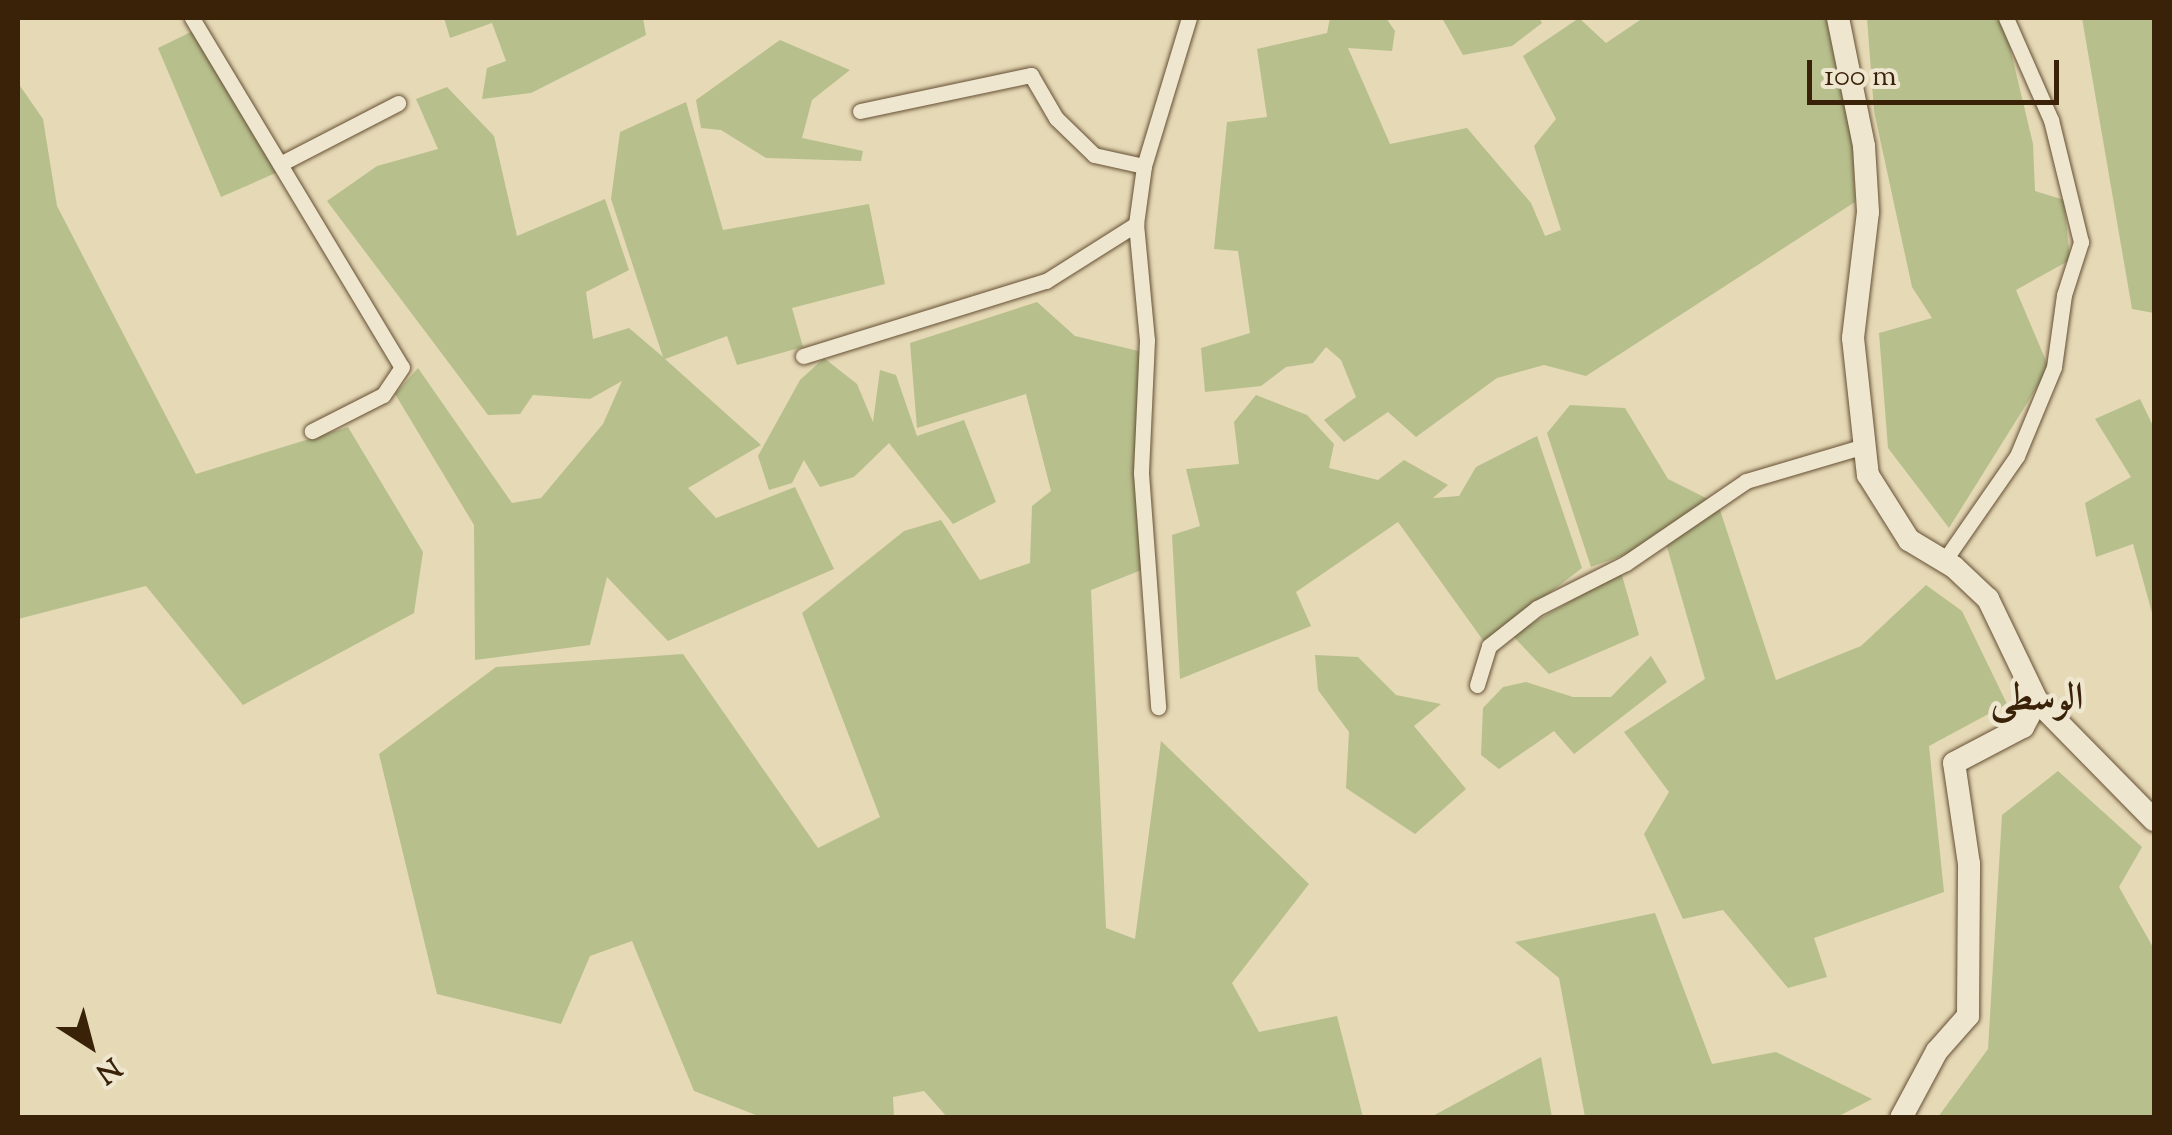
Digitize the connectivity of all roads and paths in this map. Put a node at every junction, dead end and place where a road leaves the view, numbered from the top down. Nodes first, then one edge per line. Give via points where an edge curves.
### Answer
1 (192, 18) edge
2 (1188, 18) edge
3 (1838, 18) edge
4 (2006, 18) edge
5 (398, 104) dead end
6 (860, 110) dead end
7 (280, 164) junction
8 (1144, 166) junction
9 (1136, 224) junction
10 (803, 356) dead end
11 (312, 431) dead end
12 (1864, 446) junction
13 (1944, 561) junction
14 (1478, 685) dead end
15 (2037, 701) junction
16 (1158, 707) dead end
17 (2154, 820) edge
18 (1901, 1118) edge

1 - 7 street
2 - 8 street
3 - 12 street via 1866,179 1853,338
4 - 13 street via 2051,120 2081,242 2064,295 2054,367 2017,456
5 - 7 street
6 - 8 street via 1031,75 1056,118 1094,155
7 - 11 street via 402,367 382,395
8 - 9 street
9 - 10 street via 1046,281
9 - 16 street via 1147,340 1141,473
12 - 13 street via 1868,475 1889,515 1909,540
12 - 14 street via 1746,481 1626,563 1537,608 1489,646
13 - 15 street via 1988,599
15 - 17 street
15 - 18 street via 2023,726 1954,763 1970,864 1968,1016 1937,1050

